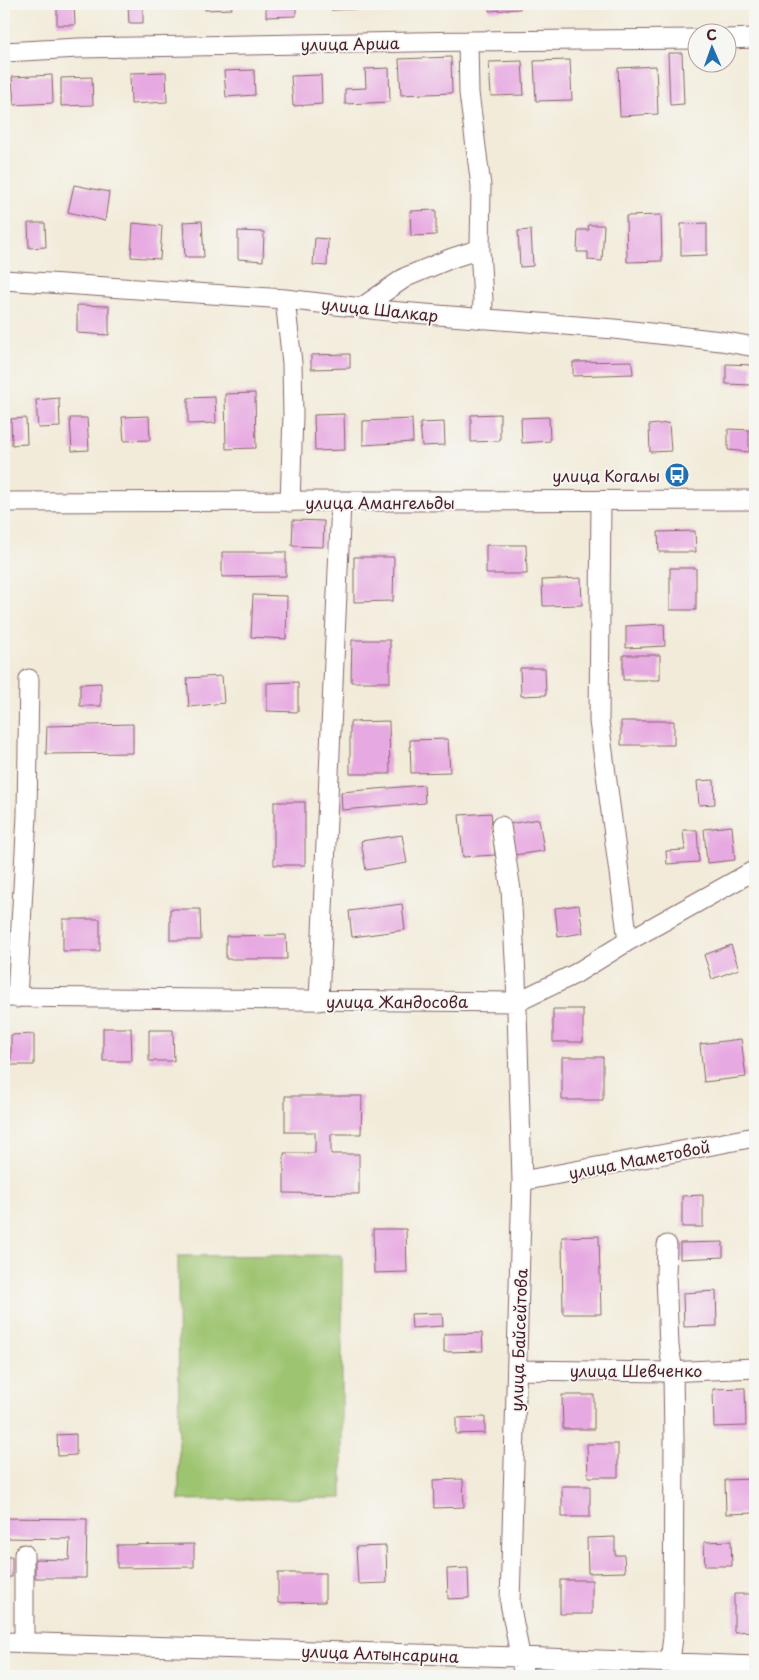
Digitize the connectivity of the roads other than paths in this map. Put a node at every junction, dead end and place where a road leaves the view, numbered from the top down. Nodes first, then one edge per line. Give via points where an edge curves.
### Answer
1 (736, 38) edge
2 (755, 38) edge
3 (686, 39) edge
4 (468, 41) junction
5 (4, 52) edge
6 (480, 249) junction
7 (4, 280) edge
8 (285, 299) junction
9 (361, 308) junction
10 (482, 318) junction
11 (755, 347) edge
12 (755, 500) edge
13 (600, 501) junction
14 (4, 502) edge
15 (290, 502) junction
16 (341, 502) junction
17 (30, 679) dead end
18 (501, 826) dead end
19 (755, 870) edge
20 (628, 941) junction
21 (10, 997) edge
22 (319, 1001) junction
23 (517, 1002) junction
24 (755, 1137) edge
25 (522, 1181) junction
26 (667, 1245) dead end
27 (755, 1368) edge
28 (517, 1370) junction
29 (672, 1372) junction
30 (24, 1554) dead end
31 (4, 1642) edge
32 (24, 1642) junction
33 (520, 1657) junction
34 (670, 1662) junction
35 (755, 1666) edge
36 (524, 1676) edge

1 - 2 street
3 - 4 street, улица Арша
4 - 5 street, улица Арша
4 - 6 street via 469,93 481,186
6 - 9 street via 406,277
6 - 10 street
7 - 8 street, улица Шалкар
8 - 9 street, улица Шалкар
8 - 15 street via 292,363
9 - 10 street, улица Шалкар
10 - 11 street, улица Шалкар via 623,330
12 - 13 street, улица Амангельды
13 - 16 street, улица Амангельды
13 - 20 street via 599,721
14 - 15 street, улица Амангельды
15 - 16 street, улица Амангельды
16 - 22 street
17 - 21 street via 27,814
18 - 23 street, улица Байсейтова via 511,890
19 - 20 street, улица Жандосова
20 - 23 street, улица Жандосова via 575,974
21 - 22 street, улица Жандосова
22 - 23 street, улица Жандосова
23 - 25 street, улица Байсейтова
24 - 25 street, улица Маметовой
25 - 28 street, улица Байсейтова
26 - 29 street
27 - 29 street, улица Шевченко
28 - 29 street, улица Шевченко
28 - 33 street, улица Байсейтова via 510,1603
29 - 34 street via 675,1531 674,1637
30 - 32 street
31 - 32 street, улица Алтынсарина
32 - 33 street, улица Алтынсарина
33 - 34 street, улица Алтынсарина
33 - 36 street, улица Байсейтова
34 - 35 street, улица Алтынсарина

